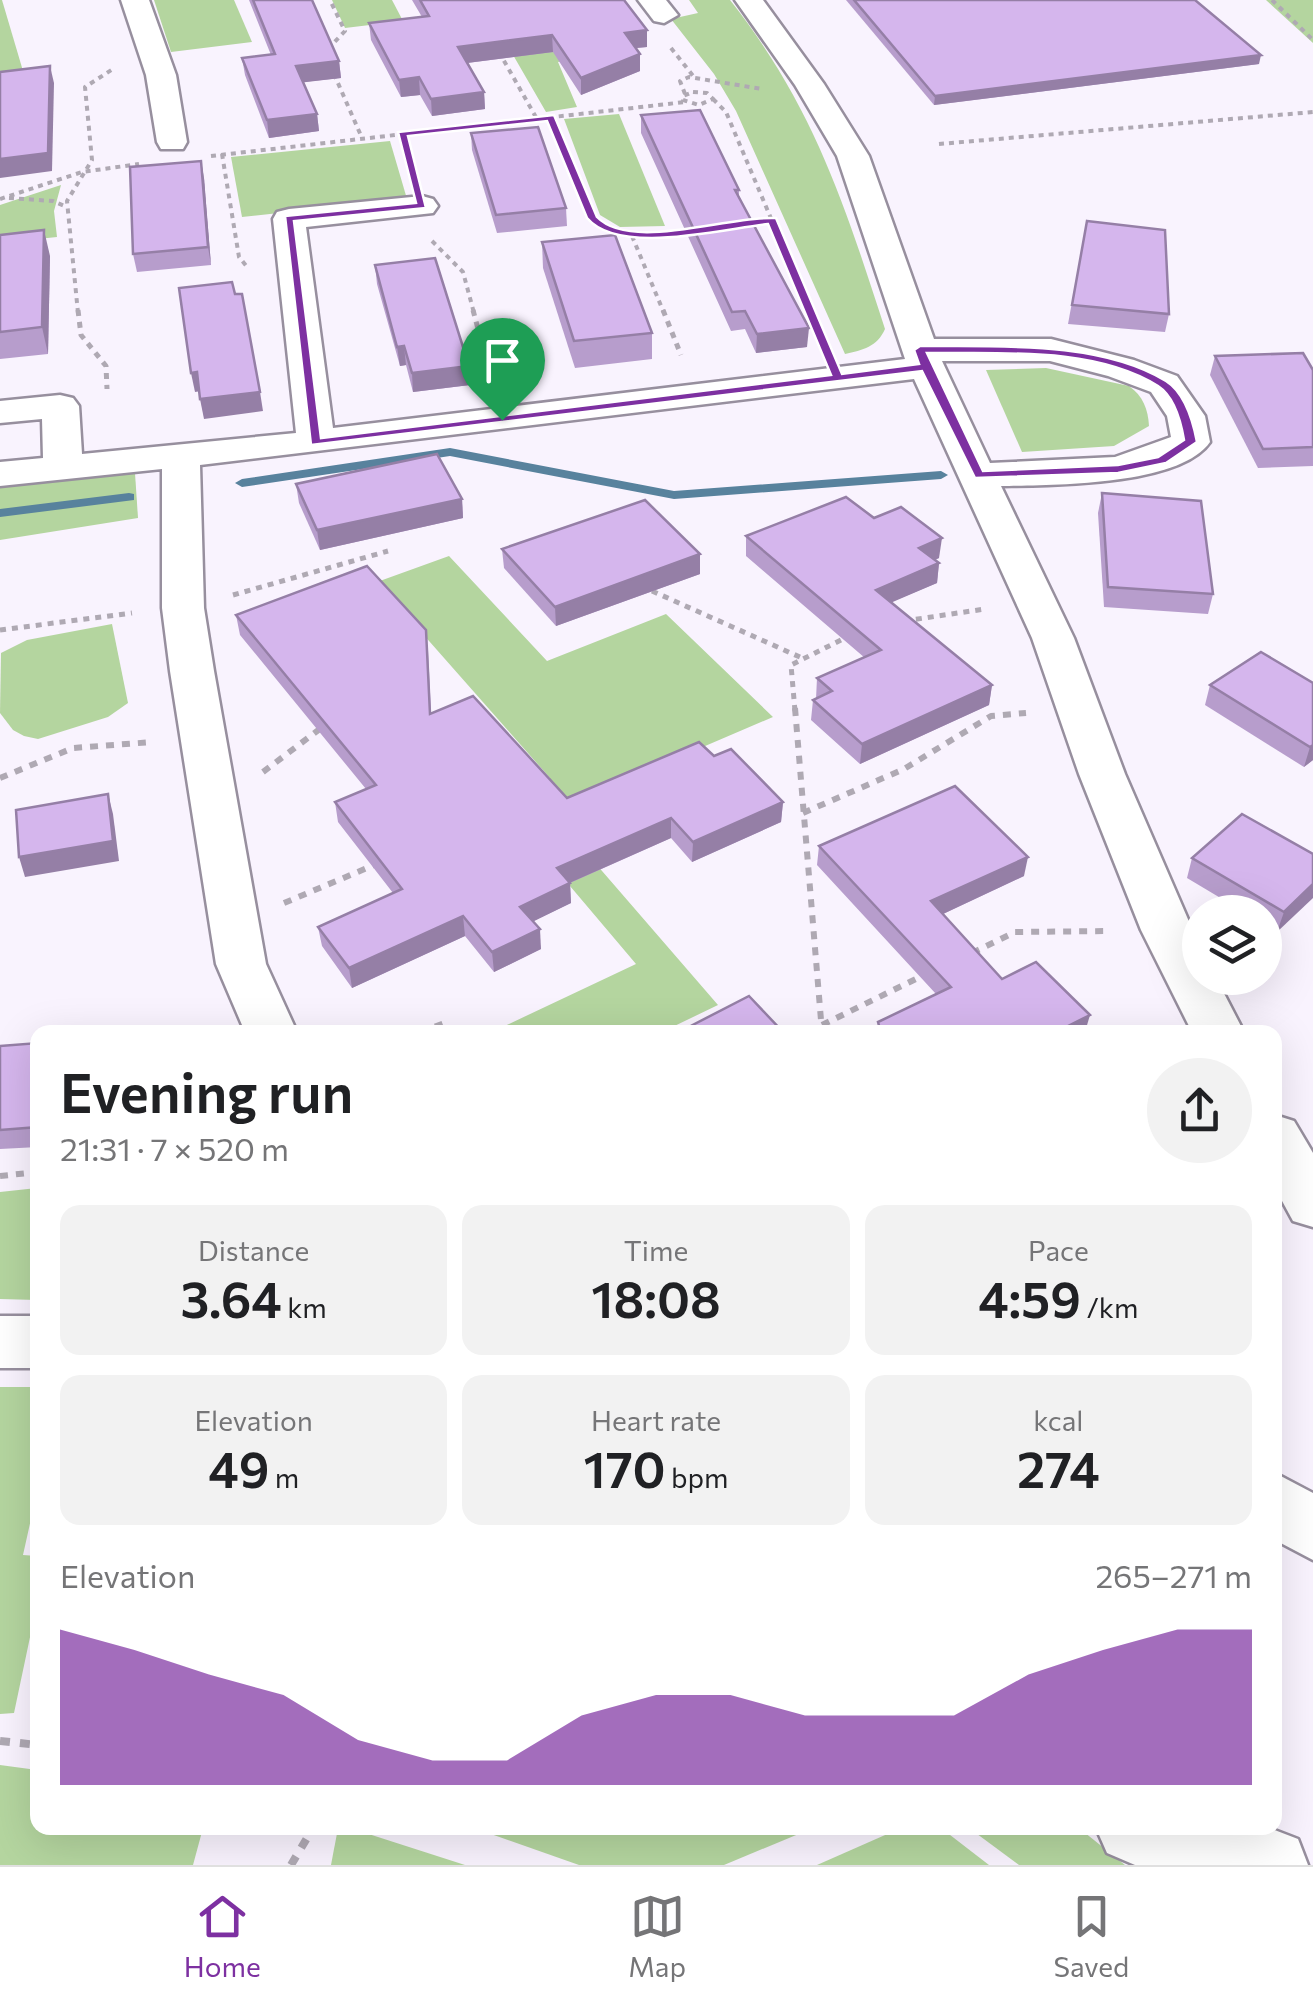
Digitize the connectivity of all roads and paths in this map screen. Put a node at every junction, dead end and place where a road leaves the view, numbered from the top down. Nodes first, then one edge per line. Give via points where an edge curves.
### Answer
1 (135, 0) edge
2 (330, 0) edge
3 (749, 0) edge
4 (1272, 0) edge
5 (1313, 40) edge
6 (494, 45) edge
7 (326, 55) edge
8 (120, 61) dead end
9 (333, 72) edge
10 (809, 84) junction
11 (685, 94) junction
12 (712, 99) junction
13 (685, 102) junction
14 (1313, 112) edge
15 (550, 117) junction
16 (537, 119) junction
17 (402, 134) junction
18 (362, 138) junction
19 (938, 144) dead end
20 (164, 152) joint
21 (206, 156) dead end
22 (82, 172) junction
23 (2, 199) edge
24 (422, 206) junction
25 (67, 207) junction
26 (772, 220) junction
27 (733, 225) edge
28 (694, 230) edge
29 (632, 236) junction
30 (923, 358) junction
31 (838, 378) junction
32 (698, 395) junction
33 (0, 412) edge
34 (502, 420) junction
35 (316, 442) junction
36 (181, 457) junction
37 (109, 464) junction
38 (62, 468) junction
39 (0, 474) edge
40 (979, 475) junction
41 (388, 551) dead end
42 (652, 591) edge
43 (1036, 602) junction
44 (183, 608) junction
45 (886, 624) edge
46 (0, 628) edge
47 (851, 635) edge
48 (803, 659) junction
49 (1078, 709) junction
50 (329, 722) edge
51 (203, 739) junction
52 (0, 767) edge
53 (10, 774) junction
54 (0, 778) edge
55 (211, 784) junction
56 (803, 813) junction
57 (396, 855) edge
58 (234, 924) junction
59 (1166, 930) junction
60 (962, 958) edge
61 (927, 974) edge
62 (450, 1020) dead end
63 (268, 1025) edge
64 (438, 1025) edge
65 (822, 1025) edge
66 (828, 1025) edge
67 (1214, 1025) edge
68 (1282, 1149) edge
69 (30, 1173) edge
70 (0, 1176) edge
71 (1313, 1204) edge
72 (0, 1342) edge
73 (30, 1342) edge
74 (1282, 1509) edge
75 (1313, 1530) edge
76 (0, 1741) edge
77 (30, 1744) edge
78 (309, 1835) edge
79 (1150, 1835) edge
80 (291, 1865) edge
81 (1272, 1865) edge

1 - 20 street via 161,75
2 - 7 path via 344,31
3 - 10 street
4 - 5 path
6 - 16 path
8 - 22 path via 86,87 92,160
9 - 18 path
10 - 11 path via 748,89 689,78 680,81
10 - 30 street via 853,156
11 - 12 path via 703,92
11 - 13 path
12 - 13 path
12 - 26 path via 726,112
13 - 15 path
14 - 19 path
15 - 16 path
15 - 29 path via 592,218
16 - 17 path
17 - 18 path
17 - 24 path
18 - 21 path
20 - 22 path
22 - 23 path
22 - 25 path
23 - 25 path
24 - 34 path via 430,239 463,272
24 - 35 street via 288,219
25 - 37 path via 81,336 106,366
26 - 27 path
26 - 31 path
28 - 29 path
29 - 32 path
30 - 31 street
30 - 40 street
30 - 40 street via 1051,350 1164,384 1186,416 1191,442 1162,460 1118,469
31 - 32 street
32 - 34 street
33 - 38 street via 60,406
34 - 35 street
35 - 36 street
36 - 37 street
36 - 44 street
37 - 38 street
38 - 39 street
40 - 43 street
41 - 44 path
42 - 48 path
43 - 45 path
43 - 49 street
44 - 46 path
44 - 51 street
47 - 48 path
48 - 56 path via 790,665
49 - 56 path via 991,716 904,769
49 - 59 street
50 - 55 path via 260,775
51 - 53 path via 73,748
51 - 55 street
52 - 53 path
53 - 54 path
55 - 58 street
56 - 65 path
57 - 58 path
58 - 63 street via 241,964
59 - 60 path via 1014,932
59 - 67 street
61 - 66 path
62 - 64 path
68 - 71 street
69 - 70 path
72 - 73 street
74 - 75 street
76 - 77 path
78 - 80 path
79 - 81 street via 1192,1851

